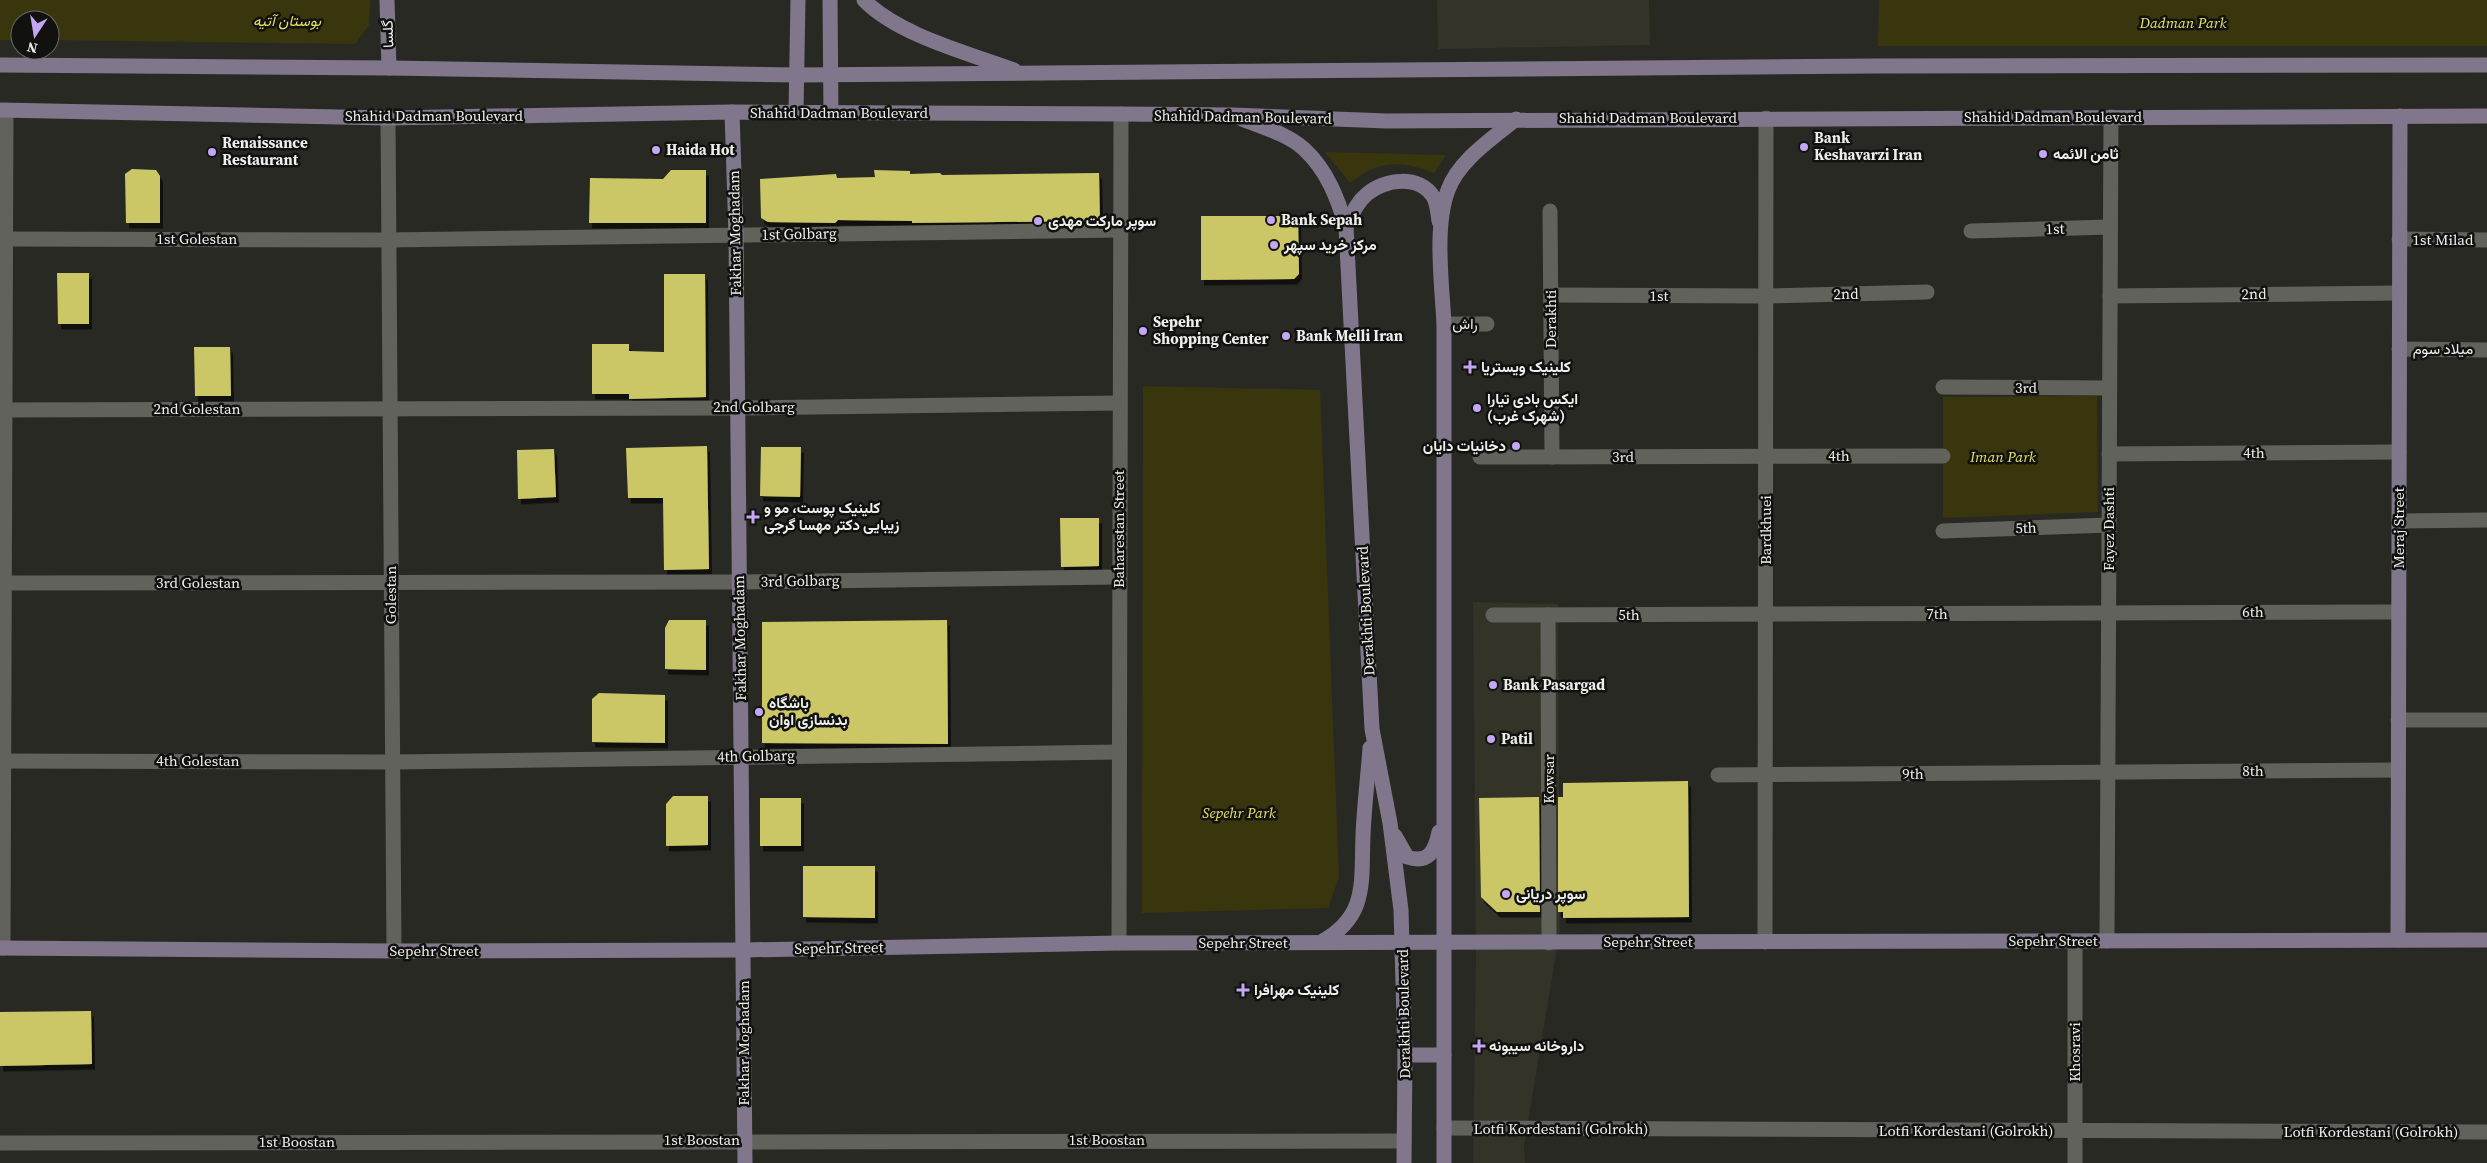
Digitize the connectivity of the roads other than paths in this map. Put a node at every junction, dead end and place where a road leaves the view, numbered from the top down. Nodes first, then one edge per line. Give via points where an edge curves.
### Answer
1 (387, 0) edge
2 (798, 0) edge
3 (830, 0) edge
4 (864, 0) edge
5 (0, 65) edge
6 (2487, 65) edge
7 (389, 68) junction
8 (1023, 73) junction
9 (797, 75) junction
10 (830, 75) junction
11 (3, 110) edge
12 (732, 112) junction
13 (796, 112) junction
14 (831, 113) junction
15 (1121, 114) junction
16 (1232, 115) junction
17 (2400, 116) junction
18 (2487, 116) edge
19 (2111, 117) junction
20 (388, 118) junction
21 (1766, 118) junction
22 (1516, 119) junction
23 (1550, 211) dead end
24 (1346, 227) junction
25 (2110, 227) junction
26 (1119, 230) junction
27 (1441, 230) junction
28 (1971, 232) dead end
29 (736, 235) junction
30 (3, 239) edge
31 (388, 240) junction
32 (2400, 240) junction
33 (2487, 240) edge
34 (1927, 292) dead end
35 (2399, 293) junction
36 (1551, 295) junction
37 (1766, 296) junction
38 (2110, 296) junction
39 (1444, 324) junction
40 (1487, 324) dead end
41 (2399, 349) junction
42 (2487, 350) edge
43 (1943, 387) dead end
44 (2109, 388) junction
45 (1119, 403) junction
46 (390, 408) junction
47 (738, 408) junction
48 (2, 410) edge
49 (2399, 452) junction
50 (2109, 454) junction
51 (1766, 456) junction
52 (1943, 456) dead end
53 (1552, 457) junction
54 (1480, 458) dead end
55 (2487, 520) edge
56 (2399, 521) junction
57 (2109, 525) junction
58 (1943, 531) dead end
59 (1119, 577) junction
60 (740, 582) junction
61 (391, 583) junction
62 (2, 584) edge
63 (2398, 612) junction
64 (2108, 613) junction
65 (1766, 614) junction
66 (1493, 615) dead end
67 (1548, 615) junction
68 (2398, 720) junction
69 (2487, 720) edge
70 (1372, 729) junction
71 (1119, 752) junction
72 (742, 756) junction
73 (2, 761) edge
74 (392, 762) junction
75 (2398, 770) junction
76 (2107, 772) junction
77 (1718, 775) dead end
78 (1765, 775) junction
79 (1443, 810) junction
80 (1390, 823) junction
81 (2398, 940) junction
82 (2487, 940) edge
83 (2075, 941) junction
84 (2106, 941) junction
85 (1403, 942) junction
86 (1765, 942) junction
87 (1119, 943) junction
88 (1320, 943) junction
89 (1445, 943) junction
90 (1549, 943) junction
91 (1, 948) edge
92 (743, 950) junction
93 (394, 951) junction
94 (1405, 1055) junction
95 (1444, 1055) junction
96 (1444, 1128) junction
97 (2075, 1132) junction
98 (2487, 1132) edge
99 (745, 1140) junction
100 (1404, 1141) junction
101 (0, 1143) edge
102 (745, 1163) edge
103 (1404, 1163) edge
104 (1444, 1163) edge
105 (2075, 1163) edge

1 - 7 main road, گلسا
2 - 9 main road
3 - 10 main road
4 - 8 main road via 876,12 904,28
5 - 7 main road
6 - 8 main road
7 - 9 main road
8 - 10 main road
9 - 10 main road
9 - 13 main road
10 - 14 main road
11 - 20 main road, Shahid Dadman Boulevard
11 - 30 street
12 - 13 main road, Shahid Dadman Boulevard
12 - 20 main road, Shahid Dadman Boulevard
12 - 29 main road, Fakhar Moghadam
13 - 14 main road, Shahid Dadman Boulevard
14 - 15 main road, Shahid Dadman Boulevard
15 - 16 main road, Shahid Dadman Boulevard
15 - 26 street, Baharestan Street
16 - 22 main road, Shahid Dadman Boulevard via 1387,121
16 - 24 main road, Derakhti Boulevard via 1278,134 1305,150 1330,183
17 - 18 main road, Shahid Dadman Boulevard
17 - 19 main road, Shahid Dadman Boulevard
17 - 32 main road, Meraj Street
19 - 21 main road, Shahid Dadman Boulevard
19 - 25 street, Fayez Dashti
20 - 31 street, Golestan
21 - 22 main road, Shahid Dadman Boulevard
21 - 37 street, Bardkhuei
22 - 27 main road via 1472,156 1456,177 1448,190
23 - 36 street, Derakhti
24 - 27 main road via 1368,193 1397,181 1415,183 1428,191 1434,198
24 - 70 main road, Derakhti Boulevard
25 - 28 street, 1st
25 - 38 street, Fayez Dashti
26 - 29 street, 1st Golbarg
26 - 45 street, Baharestan Street
27 - 39 main road
29 - 31 street, 1st Golbarg
29 - 47 main road, Fakhar Moghadam
30 - 31 street, 1st Golestan
30 - 48 street
31 - 46 street, Golestan
32 - 33 street, 1st Milad
32 - 35 main road, Meraj Street
34 - 37 street, 2nd
35 - 38 street, 2nd
35 - 41 main road, Meraj Street
36 - 37 street, 1st
36 - 53 street, Derakhti
37 - 51 street, Bardkhuei
38 - 44 street, Fayez Dashti
39 - 40 street, راش
39 - 79 main road
41 - 42 street, میلاد سوم
41 - 49 main road, Meraj Street
43 - 44 street, 3rd
44 - 50 street, Fayez Dashti
45 - 47 street, 2nd Golbarg
45 - 59 street, Baharestan Street
46 - 47 street, 2nd Golbarg
46 - 48 street, 2nd Golestan
46 - 61 street, Golestan
47 - 60 main road, Fakhar Moghadam
48 - 62 street
49 - 50 street, 4th
49 - 56 main road, Meraj Street
50 - 57 street, Fayez Dashti
51 - 52 street, 4th
51 - 53 street, 3rd
51 - 65 street, Bardkhuei
53 - 54 street, 3rd
55 - 56 street
56 - 63 main road, Meraj Street
57 - 58 street, 5th
57 - 64 street, Fayez Dashti
59 - 60 street, 3rd Golbarg
59 - 71 street, Baharestan Street
60 - 61 street, 3rd Golbarg
60 - 72 main road, Fakhar Moghadam
61 - 62 street, 3rd Golestan
61 - 74 street, Golestan
62 - 73 street
63 - 64 street, 6th
63 - 68 main road, Meraj Street
64 - 65 street, 7th
64 - 76 street, Fayez Dashti
65 - 67 street, 5th
65 - 78 street, Bardkhuei
66 - 67 street, 5th
67 - 90 street, Kowsar
68 - 69 street
68 - 75 main road, Meraj Street
70 - 80 main road, Derakhti Boulevard
70 - 88 main road via 1362,888 1347,924
71 - 72 street, 4th Golbarg
71 - 87 street, Baharestan Street
72 - 74 street, 4th Golbarg
72 - 92 main road, Fakhar Moghadam
73 - 74 street, 4th Golestan
73 - 91 street
74 - 93 street, Golestan
75 - 76 street, 8th
75 - 81 main road, Meraj Street
76 - 78 street, 9th
76 - 84 street, Fayez Dashti
77 - 78 street, 9th
78 - 86 street, Bardkhuei
79 - 80 main road via 1437,842 1432,854 1425,859 1407,857
79 - 89 main road
80 - 85 main road, Derakhti Boulevard
81 - 82 main road, Sepehr Street
81 - 84 main road, Sepehr Street
83 - 84 main road, Sepehr Street
83 - 86 main road, Sepehr Street
83 - 97 street, Khosravi
85 - 88 main road, Sepehr Street
85 - 89 main road, Sepehr Street
85 - 94 main road, Derakhti Boulevard
86 - 90 main road, Sepehr Street
87 - 88 main road, Sepehr Street
87 - 92 main road, Sepehr Street
89 - 90 main road, Sepehr Street
89 - 95 main road
91 - 93 main road, Sepehr Street
92 - 93 main road, Sepehr Street
92 - 99 main road, Fakhar Moghadam
94 - 95 main road
94 - 100 main road, Derakhti Boulevard
95 - 96 main road
96 - 97 street, Lotfi Kordestani (Golrokh)
96 - 104 main road
97 - 98 street, Lotfi Kordestani (Golrokh)
97 - 105 street, Khosravi
99 - 100 street, 1st Boostan
99 - 101 street, 1st Boostan
99 - 102 main road, Fakhar Moghadam
100 - 103 main road, Derakhti Boulevard

